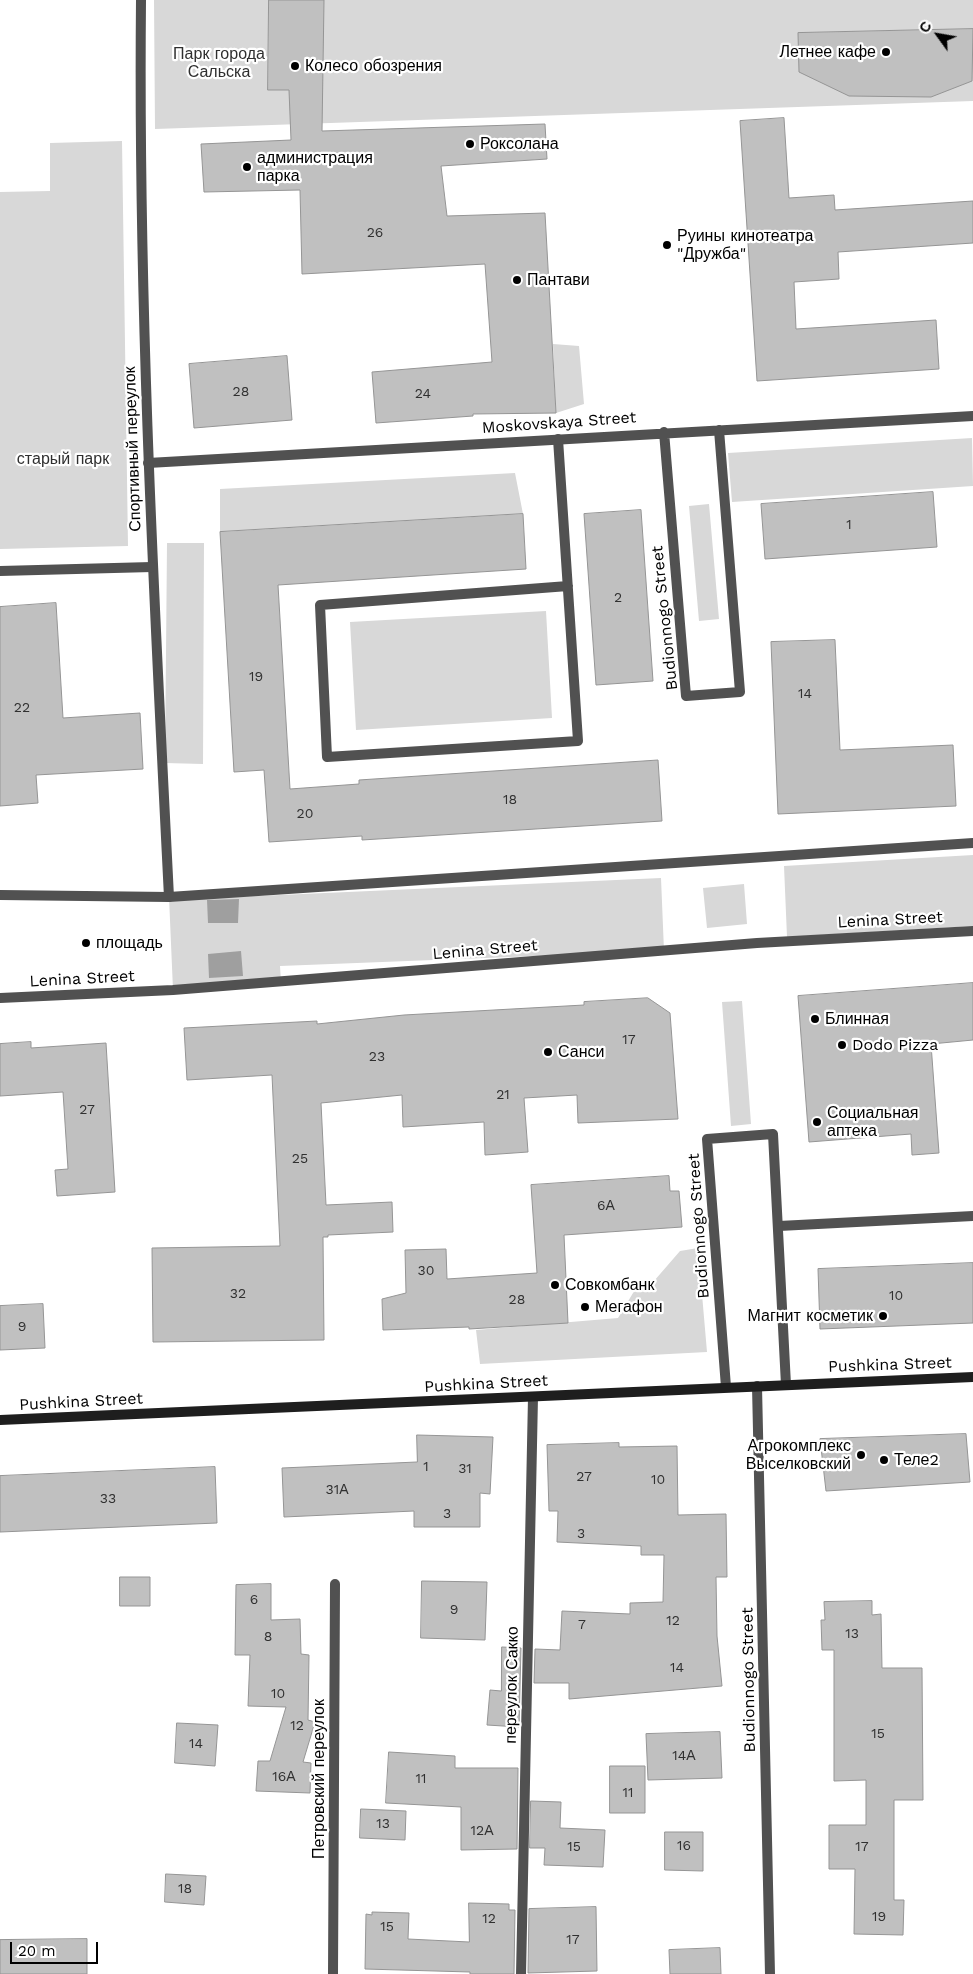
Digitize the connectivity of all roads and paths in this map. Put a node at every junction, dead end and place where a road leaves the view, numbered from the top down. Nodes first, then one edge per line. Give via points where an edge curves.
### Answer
1 (141, 0) edge
2 (973, 416) edge
3 (719, 430) junction
4 (664, 432) junction
5 (558, 439) junction
6 (148, 463) junction
7 (152, 568) junction
8 (0, 570) edge
9 (568, 586) junction
10 (973, 843) edge
11 (0, 895) edge
12 (169, 897) junction
13 (973, 931) edge
14 (0, 998) edge
15 (973, 1216) edge
16 (779, 1226) junction
17 (973, 1377) edge
18 (786, 1385) junction
19 (757, 1386) junction
20 (726, 1387) junction
21 (533, 1397) junction
22 (0, 1420) edge
23 (335, 1584) dead end
24 (333, 1974) edge
25 (522, 1974) edge
26 (770, 1974) edge

1 - 6 street, Спортивный переулок via 140,130
2 - 3 street, Moskovskaya Street
3 - 4 street, Moskovskaya Street
3 - 4 street, Budionnogo Street via 740,692 686,696
4 - 5 street, Moskovskaya Street
5 - 6 street, Moskovskaya Street
5 - 9 street
6 - 7 street, Спортивный переулок
7 - 8 street
7 - 12 street, Спортивный переулок
9 - 9 street via 578,741 327,756 320,605
10 - 12 street
11 - 12 street
13 - 14 street, Lenina Street via 770,942 173,990
15 - 16 street
16 - 18 street, Budionnogo Street
16 - 20 street, Budionnogo Street via 773,1134 707,1138
17 - 18 main road, Pushkina Street
18 - 19 main road, Pushkina Street
19 - 20 main road, Pushkina Street
19 - 26 street, Budionnogo Street
20 - 21 main road, Pushkina Street
21 - 22 main road, Pushkina Street
21 - 25 street, переулок Сакко
23 - 24 street, Петровский переулок

